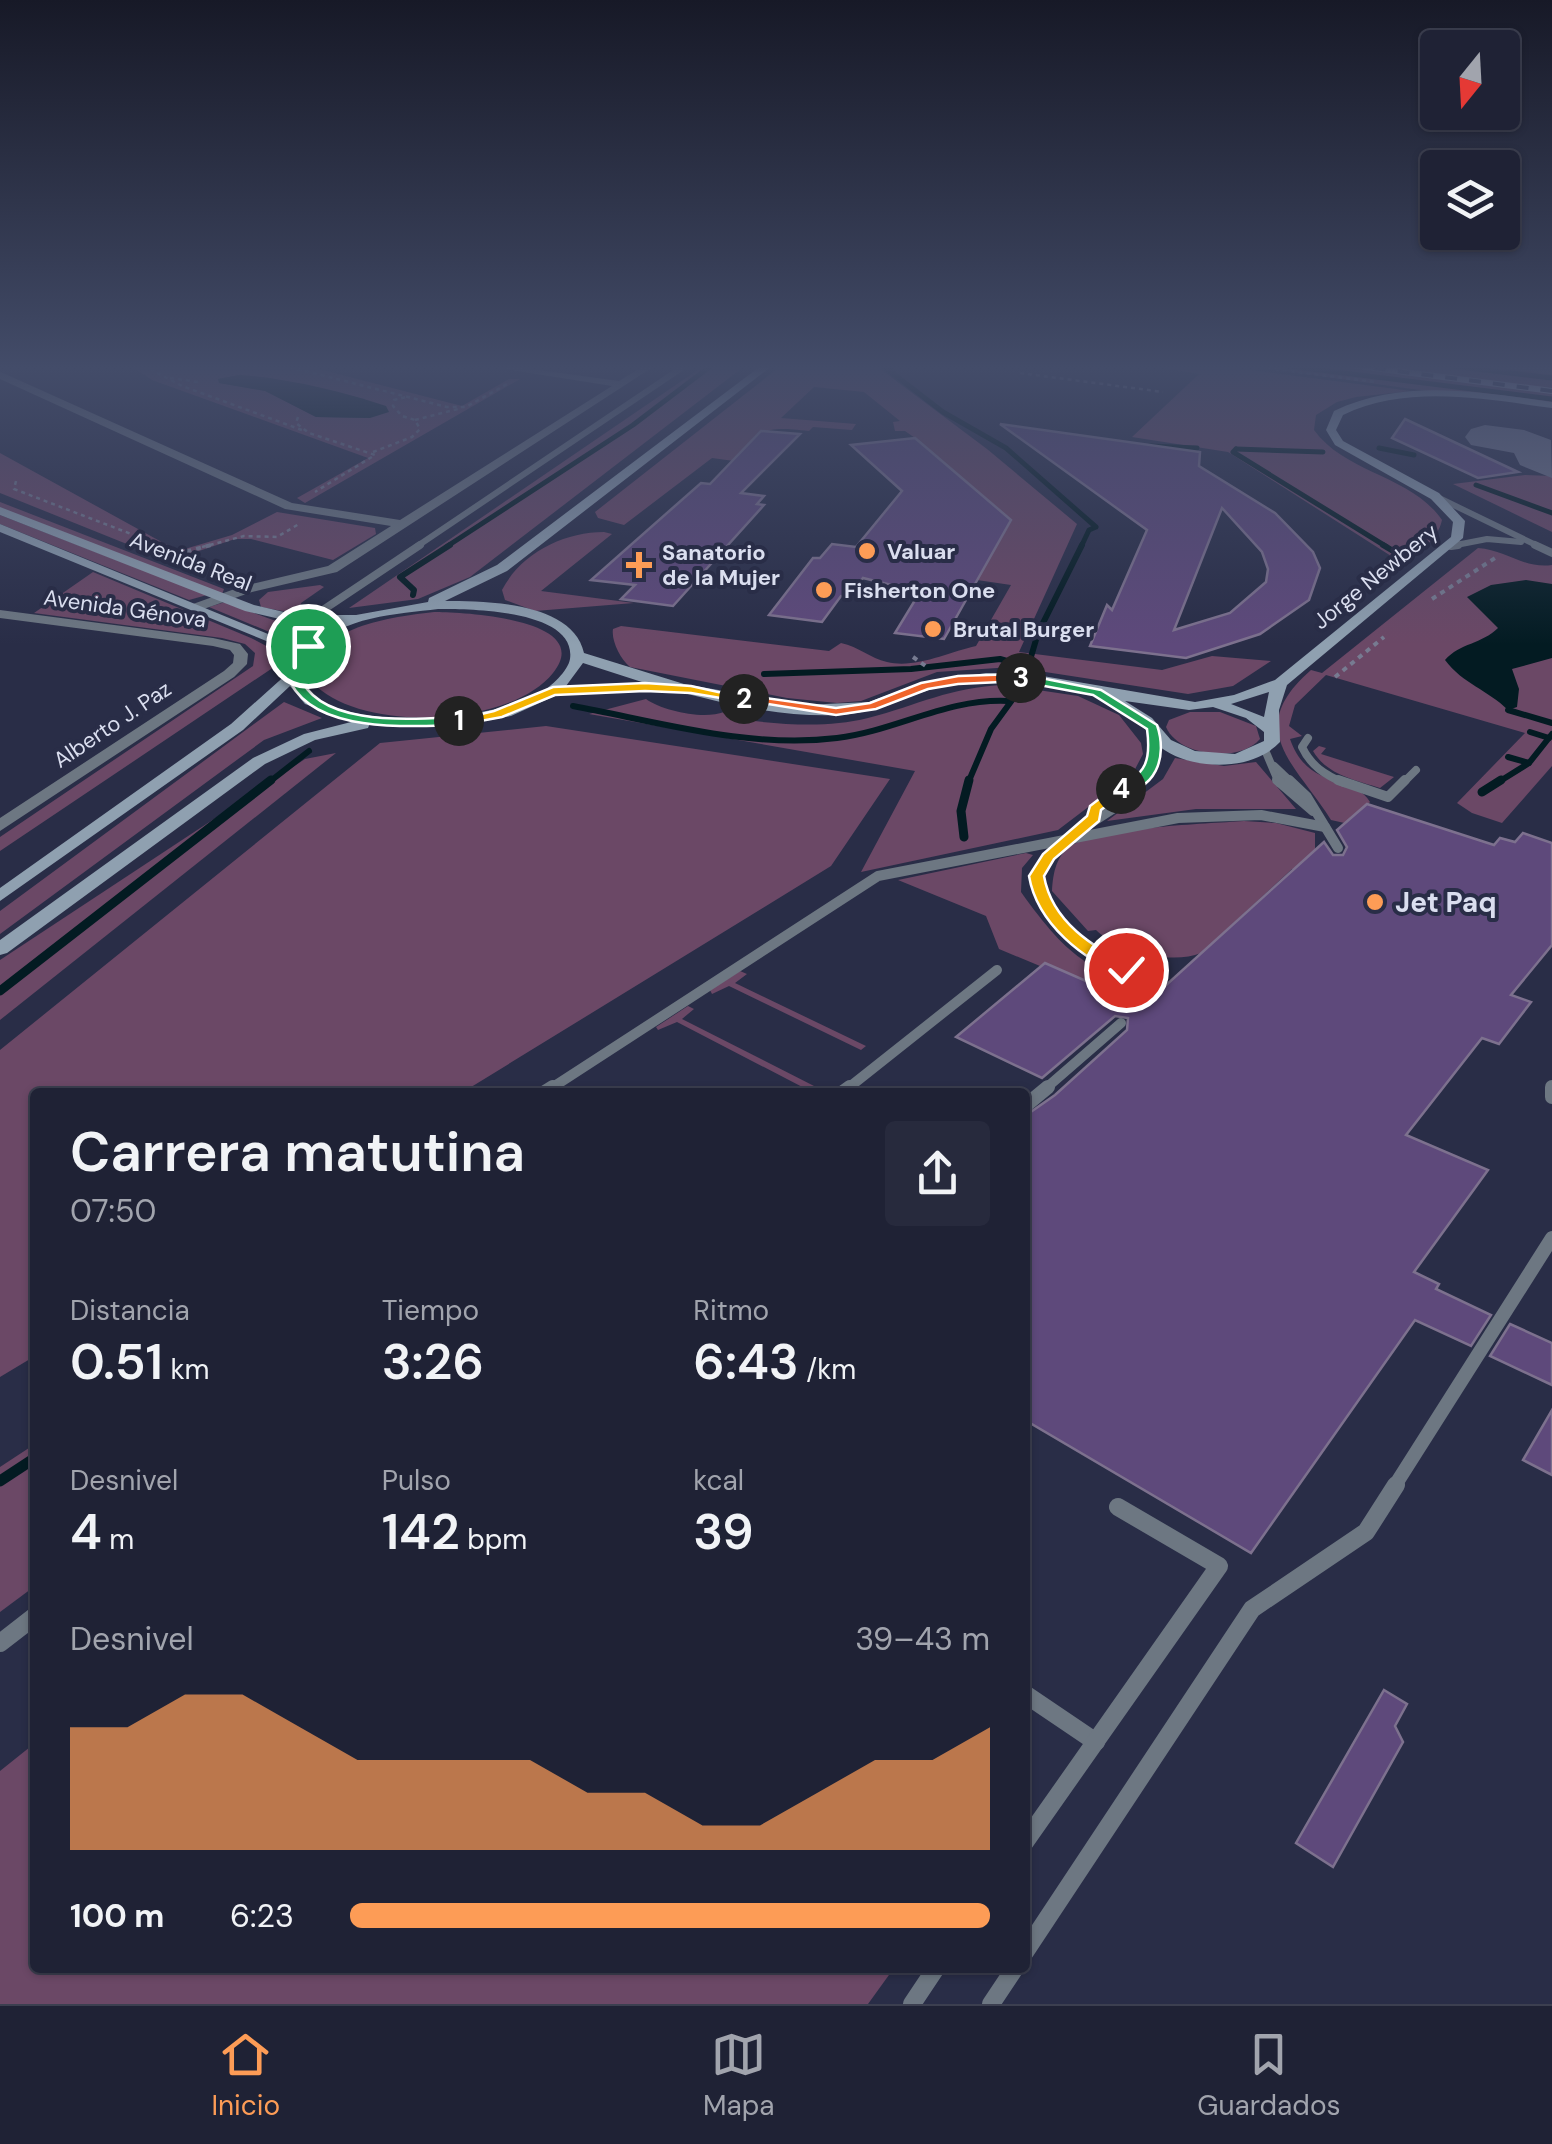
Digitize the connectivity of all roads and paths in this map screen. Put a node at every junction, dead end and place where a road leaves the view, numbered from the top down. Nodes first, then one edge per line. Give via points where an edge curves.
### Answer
1 (184, 459) edge
2 (374, 459) edge
3 (504, 459) edge
4 (547, 459) edge
5 (645, 459) edge
6 (1365, 459) edge
7 (16, 481) dead end
8 (1435, 496) junction
9 (289, 506) junction
10 (0, 510) edge
11 (402, 524) junction
12 (0, 528) edge
13 (1530, 543) junction
14 (1451, 546) junction
15 (1552, 554) edge
16 (1507, 555) dead end
17 (502, 568) junction
18 (222, 597) junction
19 (1432, 599) dead end
20 (198, 607) junction
21 (505, 608) junction
22 (404, 609) junction
23 (0, 614) edge
24 (372, 616) junction
25 (308, 620) junction
26 (1384, 637) dead end
27 (241, 654) joint
28 (300, 655) junction
29 (579, 656) junction
30 (293, 674) junction
31 (1335, 677) dead end
32 (1280, 683) junction
33 (691, 689) junction
34 (553, 691) junction
35 (1097, 692) junction
36 (1195, 705) junction
37 (385, 723) junction
38 (1270, 728) junction
39 (1154, 731) junction
40 (1308, 738) dead end
41 (1269, 758) junction
42 (1416, 770) dead end
43 (4, 820) edge
44 (1325, 826) junction
45 (1069, 836) junction
46 (1338, 848) dead end
47 (0, 896) edge
48 (0, 948) edge
49 (997, 970) dead end
50 (1152, 977) dead end
51 (1121, 1023) dead end
52 (1552, 1086) edge
53 (551, 1088) edge
54 (848, 1088) edge
55 (1552, 1097) edge
56 (1030, 1102) edge
57 (1552, 1238) edge
58 (1118, 1507) dead end
59 (30, 1620) edge
60 (0, 1643) edge
61 (1030, 1697) edge
62 (1096, 1742) junction
63 (1030, 1835) edge
64 (1030, 1944) edge
65 (933, 1973) edge
66 (1012, 1973) edge
67 (912, 2004) edge
68 (991, 2004) edge

1 - 9 street
2 - 9 path
3 - 11 street
4 - 25 lane
5 - 17 main road
6 - 8 main road, Jorge Newbery
7 - 9 path via 14,489 180,554 244,536 277,538 300,522
8 - 13 lane
8 - 14 main road, Jorge Newbery via 1459,521
9 - 11 street
10 - 18 main road, Avenida Real
11 - 18 street via 332,569
12 - 20 main road, Avenida Real
13 - 14 lane via 1487,539
13 - 15 lane
14 - 32 main road, Jorge Newbery
16 - 19 path via 1489,559
17 - 21 main road via 493,590
17 - 22 main road via 454,594
18 - 20 street
18 - 25 main road, Avenida Real
20 - 28 main road, Avenida Real
21 - 22 main road
21 - 29 main road via 558,626
22 - 24 main road
23 - 27 street, Avenida Génova via 213,642
24 - 25 main road, Avenida Real
24 - 28 main road via 335,629
26 - 31 path
27 - 43 street, Alberto J. Paz via 229,674
28 - 30 main road
29 - 33 main road
29 - 34 main road via 572,674
30 - 37 main road via 297,688 328,711
30 - 47 main road via 237,728
32 - 36 main road, Jorge Newbery
32 - 38 main road
33 - 34 main road
33 - 35 main road via 836,711 987,677
34 - 37 main road via 498,714
35 - 36 main road
35 - 39 main road
36 - 38 main road via 1252,715
36 - 39 main road via 1162,713
37 - 48 main road via 334,728 259,761
38 - 41 main road
39 - 41 main road via 1175,749 1207,758
39 - 45 lane via 1157,756 1136,793
40 - 42 lane via 1302,747 1313,765 1388,797
41 - 44 lane via 1278,782
44 - 45 lane via 1275,816 1208,816
44 - 46 lane
45 - 50 lane via 1040,867 1037,886 1057,920 1102,960
45 - 53 lane via 861,884
49 - 54 lane
51 - 56 lane
52 - 55 lane
57 - 64 lane via 1366,1532 1252,1609
58 - 62 lane via 1219,1566
59 - 60 lane
61 - 62 lane
62 - 63 lane
65 - 67 lane
66 - 68 lane

